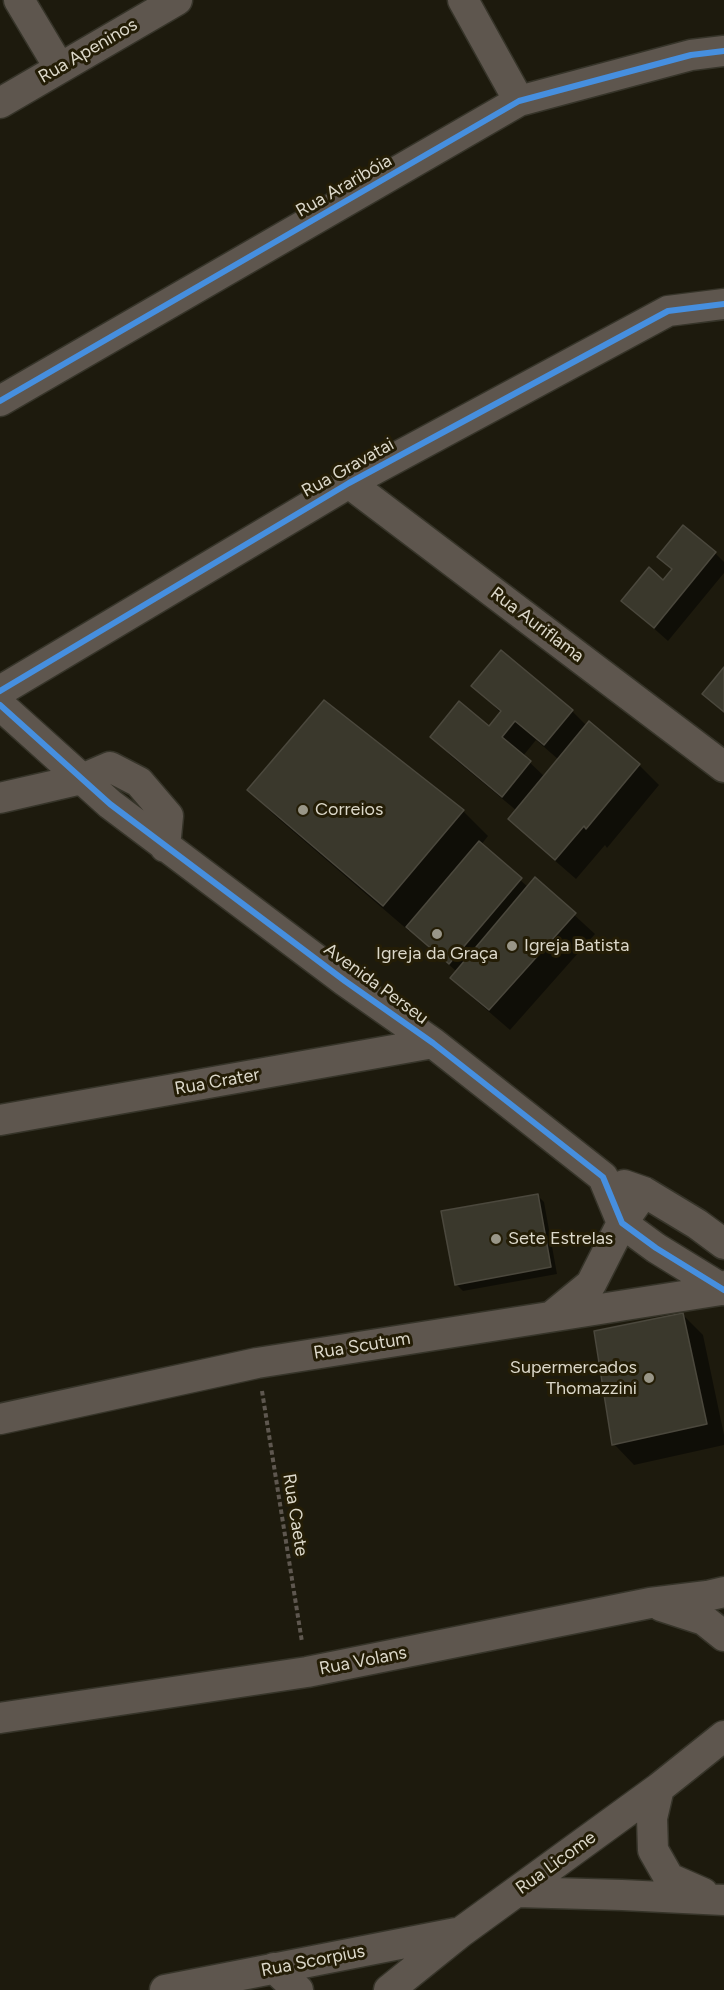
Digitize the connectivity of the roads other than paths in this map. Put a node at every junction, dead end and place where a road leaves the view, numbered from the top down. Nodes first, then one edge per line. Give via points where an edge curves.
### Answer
1 (19, 0) edge
2 (177, 0) edge
3 (463, 0) edge
4 (724, 51) edge
5 (59, 68) junction
6 (519, 101) junction
7 (0, 103) edge
8 (724, 304) edge
9 (0, 401) edge
10 (349, 483) junction
11 (0, 691) edge
12 (0, 705) edge
13 (724, 767) edge
14 (82, 779) junction
15 (0, 798) edge
16 (433, 1043) junction
17 (0, 1120) edge
18 (603, 1177) junction
19 (644, 1192) junction
20 (622, 1222) junction
21 (724, 1244) edge
22 (723, 1289) edge
23 (552, 1316) junction
24 (0, 1419) edge
25 (718, 1596) edge
26 (650, 1603) junction
27 (724, 1636) edge
28 (0, 1718) edge
29 (723, 1735) edge
30 (659, 1788) junction
31 (517, 1892) junction
32 (722, 1900) edge
33 (461, 1932) junction
34 (274, 1968) junction
35 (165, 1990) edge
36 (298, 1990) edge
37 (389, 1990) edge

1 - 5 street
2 - 5 street, Rua Apeninos
3 - 6 street
4 - 6 street, Rua Araribóia via 691,55
5 - 7 street, Rua Apeninos
6 - 9 street, Rua Araribóia
8 - 10 street, Rua Gravatai via 668,311
10 - 11 street, Rua Gravatai
10 - 13 street, Rua Auriflama
12 - 14 street
14 - 15 street
14 - 16 street, Avenida Perseu via 110,767 139,782 168,816 165,847
16 - 17 street, Rua Crater
16 - 18 street, Avenida Perseu
18 - 19 street
18 - 20 street, Avenida Perseu
19 - 20 street
19 - 21 street
20 - 22 street, Avenida Perseu
20 - 23 street via 591,1284
22 - 23 street, Rua Scutum
23 - 24 street, Rua Scutum via 257,1363
25 - 26 street, Rua Volans
26 - 27 street via 704,1620
26 - 28 street, Rua Volans via 307,1672
29 - 30 street, Rua Licome
30 - 31 street, Rua Licome
30 - 32 street via 652,1818 653,1850 669,1878
31 - 32 street
31 - 33 street, Rua Licome
33 - 34 street, Rua Scorpius
33 - 37 street, Rua Licome
34 - 35 street, Rua Scorpius
34 - 36 street

